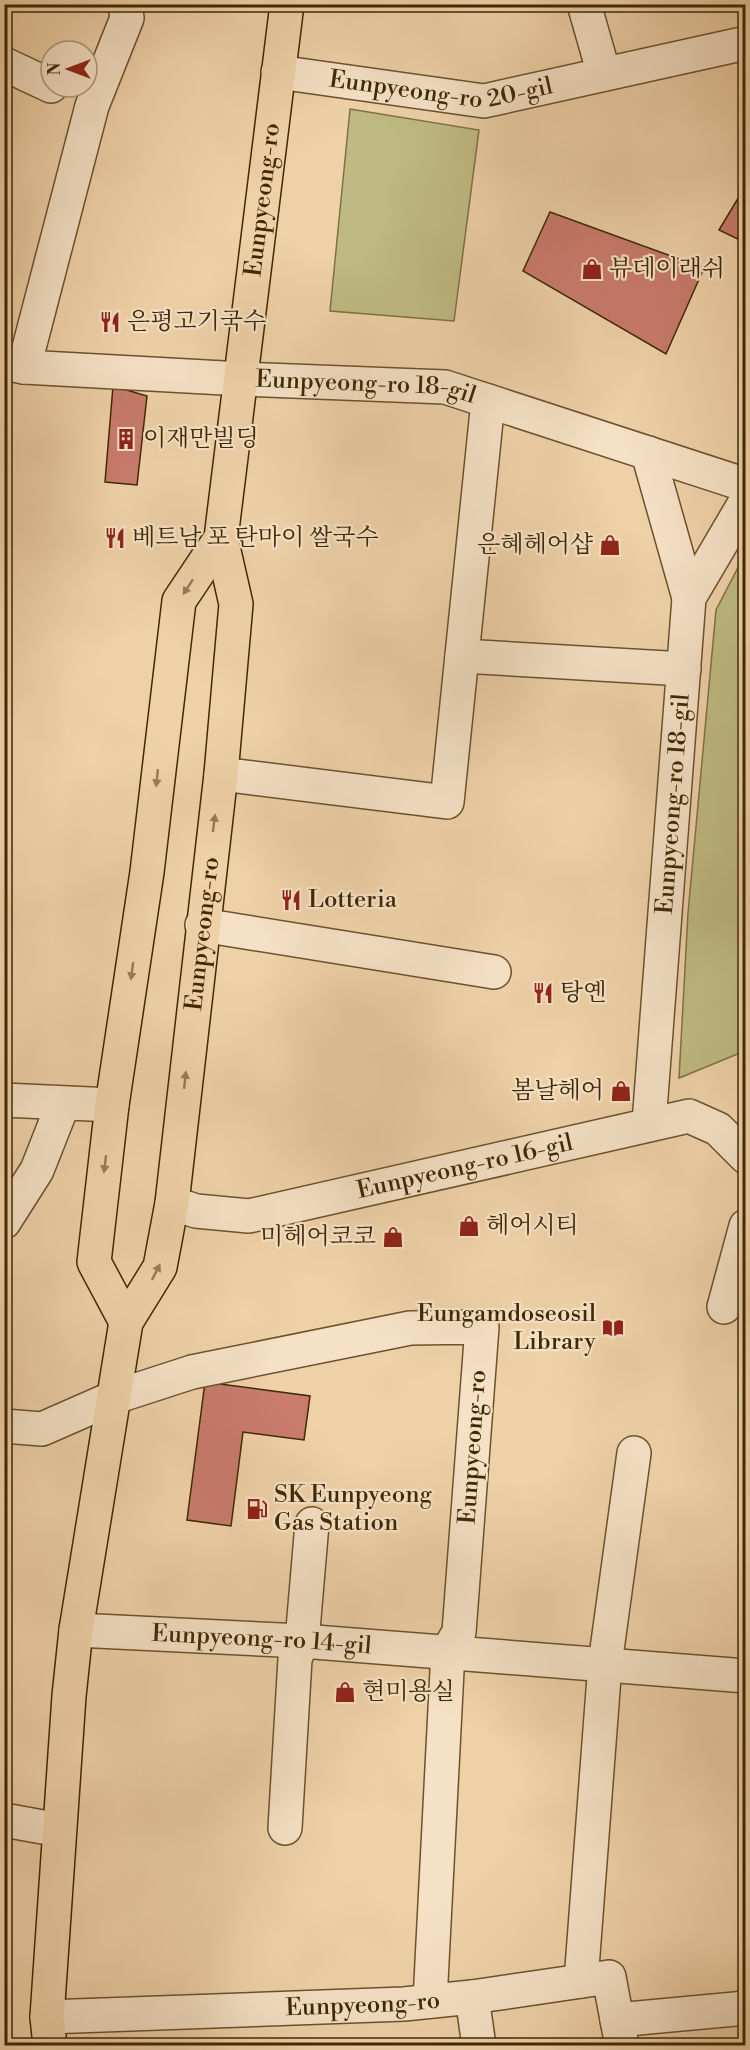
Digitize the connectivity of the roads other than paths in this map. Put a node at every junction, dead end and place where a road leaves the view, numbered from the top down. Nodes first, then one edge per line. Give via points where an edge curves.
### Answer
1 (126, 4) edge
2 (287, 4) edge
3 (584, 4) edge
4 (746, 42) edge
5 (4, 64) edge
6 (278, 72) junction
7 (604, 74) junction
8 (39, 81) edge
9 (77, 99) edge
10 (92, 106) junction
11 (14, 365) edge
12 (242, 380) junction
13 (488, 401) junction
14 (648, 453) junction
15 (746, 485) edge
16 (746, 501) edge
17 (220, 538) junction
18 (689, 598) junction
19 (462, 656) junction
20 (684, 669) junction
21 (220, 774) junction
22 (202, 925) junction
23 (494, 972) dead end
24 (4, 1100) edge
25 (63, 1104) junction
26 (112, 1105) junction
27 (649, 1123) junction
28 (746, 1157) edge
29 (172, 1203) junction
30 (4, 1222) edge
31 (746, 1226) edge
32 (724, 1307) dead end
33 (126, 1322) junction
34 (115, 1397) junction
35 (4, 1425) edge
36 (634, 1452) dead end
37 (312, 1524) dead end
38 (76, 1630) junction
39 (302, 1641) junction
40 (448, 1651) junction
41 (605, 1665) junction
42 (746, 1676) edge
43 (4, 1820) edge
44 (285, 1828) dead end
45 (59, 1830) junction
46 (581, 1981) junction
47 (472, 1997) junction
48 (430, 2001) junction
49 (746, 2008) edge
50 (49, 2031) edge
51 (620, 2033) edge
52 (32, 2046) edge
53 (479, 2046) edge

1 - 10 street via 127,18
2 - 6 main road, Eunpyeong-ro
3 - 7 street
4 - 7 street, Eunpyeong-ro 20-gil
5 - 8 street
6 - 7 street, Eunpyeong-ro 20-gil via 484,101
6 - 12 main road, Eunpyeong-ro
9 - 10 street
10 - 11 street
11 - 12 street, Eunpyeong-ro 18-gil
12 - 13 street, Eunpyeong-ro 18-gil via 445,387
12 - 17 main road, Eunpyeong-ro
13 - 14 street, Eunpyeong-ro 18-gil
13 - 19 street, Eunpyeong-ro 18-gil
14 - 15 street, Eunpyeong-ro 18-gil
14 - 18 street
16 - 18 street, Eunpyeong-ro 18-gil
17 - 21 main road, Eunpyeong-ro via 236,604
17 -> 26 main road, Eunpyeong-ro via 179,601 147,872
18 - 20 street, Eunpyeong-ro 18-gil
19 - 20 street
19 - 21 street, Eunpyeong-ro 18-gil via 447,802
20 - 27 street, Eunpyeong-ro 18-gil
22 -> 21 main road, Eunpyeong-ro
22 - 23 street
29 -> 22 main road, Eunpyeong-ro
24 - 25 street
25 - 26 street
25 - 30 street via 38,1170
26 -> 33 main road, Eunpyeong-ro via 94,1262
27 - 28 street, Eunpyeong-ro 16-gil via 689,1116 718,1129
27 - 29 street, Eunpyeong-ro 16-gil via 249,1216 196,1211
33 -> 29 main road, Eunpyeong-ro via 159,1267
31 - 32 street
33 - 34 main road, Eunpyeong-ro
34 - 35 street via 42,1429
34 - 38 main road, Eunpyeong-ro
34 - 40 street, Eunpyeong-ro via 192,1372 410,1328 482,1327 459,1632
36 - 41 street
37 - 39 street
38 - 39 street, Eunpyeong-ro 14-gil
38 - 45 main road, Eunpyeong-ro
39 - 40 street, Eunpyeong-ro 14-gil
39 - 44 street via 295,1659
40 - 41 street, Eunpyeong-ro 14-gil
40 - 48 street
41 - 42 street, Eunpyeong-ro 14-gil
41 - 46 street
43 - 45 street
45 - 50 main road, Eunpyeong-ro
46 - 47 street, Eunpyeong-ro
46 - 51 street, Eunpyeong-ro via 609,1977
47 - 48 street, Eunpyeong-ro
47 - 53 street
48 - 50 street, Eunpyeong-ro
49 - 51 street
50 - 52 main road

